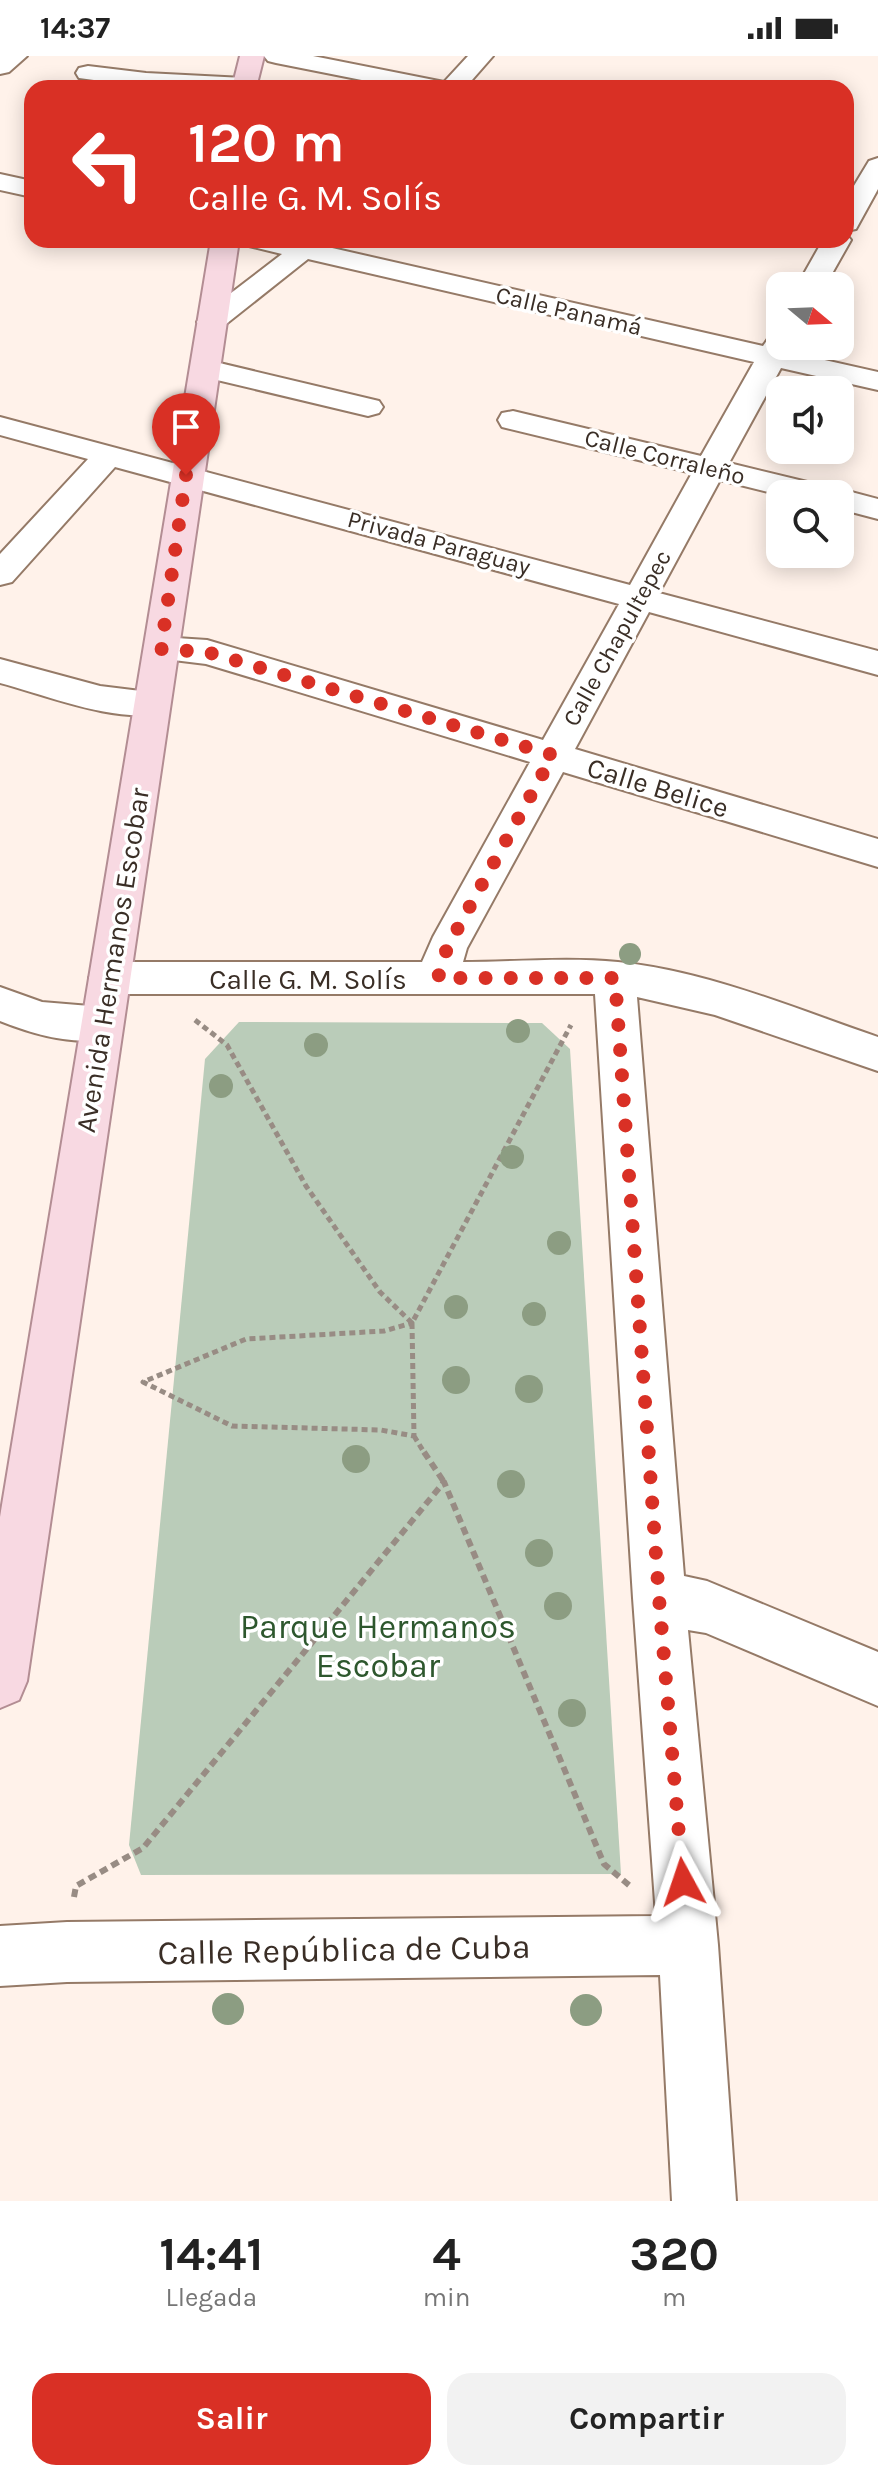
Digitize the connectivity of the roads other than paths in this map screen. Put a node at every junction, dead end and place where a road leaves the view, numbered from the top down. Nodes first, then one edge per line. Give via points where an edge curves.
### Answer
1 (15, 56) edge
2 (110, 56) edge
3 (252, 56) edge
4 (276, 56) edge
5 (481, 56) edge
6 (0, 67) edge
7 (78, 80) edge
8 (146, 80) edge
9 (246, 80) edge
10 (398, 80) edge
11 (459, 80) edge
12 (854, 171) edge
13 (876, 172) edge
14 (0, 182) edge
15 (24, 187) edge
16 (854, 209) edge
17 (224, 248) edge
18 (302, 248) edge
19 (318, 248) edge
20 (832, 248) edge
21 (819, 272) edge
22 (211, 322) junction
23 (766, 348) edge
24 (771, 360) edge
25 (809, 360) edge
26 (207, 369) junction
27 (878, 381) edge
28 (368, 407) dead end
29 (513, 420) dead end
30 (0, 426) edge
31 (109, 455) junction
32 (712, 468) junction
33 (186, 475) junction
34 (766, 481) edge
35 (854, 503) edge
36 (878, 509) edge
37 (0, 574) edge
38 (639, 597) junction
39 (161, 649) junction
40 (878, 663) edge
41 (0, 671) edge
42 (152, 703) junction
43 (553, 755) junction
44 (878, 853) edge
45 (110, 978) junction
46 (438, 978) junction
47 (615, 978) junction
48 (0, 1004) edge
49 (102, 1024) junction
50 (878, 1054) edge
51 (659, 1598) junction
52 (1, 1670) edge
53 (878, 1679) edge
54 (688, 1945) junction
55 (0, 1956) edge
56 (704, 2201) edge

1 - 6 street
2 - 7 street
3 - 9 main road
4 - 10 street
5 - 11 street
7 - 8 street
12 - 13 street
13 - 16 street
14 - 15 street
17 - 22 main road, Avenida Hermanos Escobar
18 - 22 street
19 - 23 street, Calle Panamá
20 - 21 street
22 - 26 main road, Avenida Hermanos Escobar
24 - 32 street, Calle Chapultepec
25 - 27 street, Calle Panamá
26 - 28 street
26 - 33 main road, Avenida Hermanos Escobar
29 - 32 street, Calle Corraleño
30 - 31 street, Privada Paraguay
31 - 33 street, Privada Paraguay
31 - 37 street
32 - 34 street, Calle Corraleño
32 - 38 street, Calle Chapultepec
33 - 38 street, Privada Paraguay
33 - 39 main road, Avenida Hermanos Escobar
35 - 36 street
38 - 40 street, Privada Paraguay
38 - 43 street, Calle Chapultepec
39 - 42 main road, Avenida Hermanos Escobar
39 - 43 street, Calle Belice via 207,652
41 - 42 street via 100,698
42 - 45 main road, Avenida Hermanos Escobar
43 - 44 street, Calle Belice
43 - 46 street, Calle Chapultepec via 447,948
45 - 46 street, Calle G. M. Solís
45 - 49 main road, Avenida Hermanos Escobar
46 - 47 street, Calle G. M. Solís
47 - 50 street, Calle G. M. Solís via 688,990
47 - 51 street
48 - 49 street via 40,1019
49 - 52 main road, Avenida Hermanos Escobar
51 - 53 street via 707,1607
51 - 54 street
54 - 55 street, Calle República de Cuba
54 - 56 street

